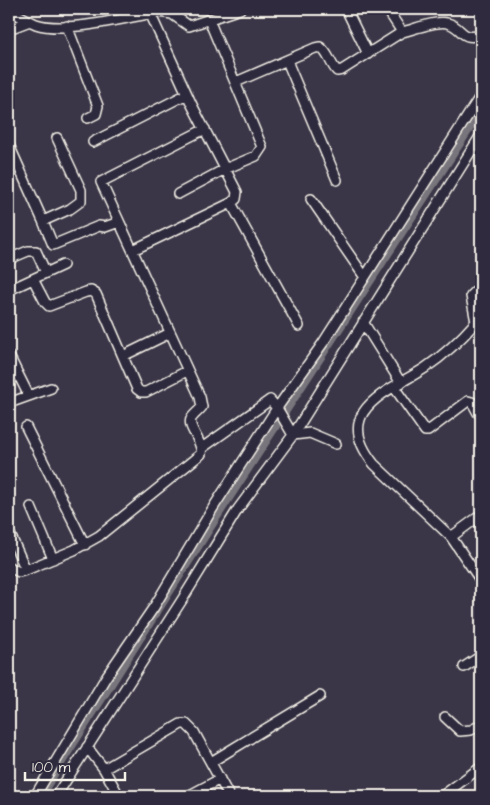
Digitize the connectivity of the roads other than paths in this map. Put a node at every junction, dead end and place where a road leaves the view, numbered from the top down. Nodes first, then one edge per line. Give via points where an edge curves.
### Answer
1 (240, 9) edge
2 (346, 9) edge
3 (387, 9) edge
4 (9, 10) edge
5 (150, 13) junction
6 (209, 20) junction
7 (30, 21) junction
8 (67, 26) junction
9 (9, 29) edge
10 (402, 32) junction
11 (481, 35) edge
12 (368, 54) junction
13 (287, 61) junction
14 (236, 82) junction
15 (187, 94) junction
16 (481, 95) edge
17 (88, 118) dead end
18 (205, 129) junction
19 (481, 135) edge
20 (57, 138) dead end
21 (93, 142) dead end
22 (9, 145) edge
23 (225, 169) junction
24 (337, 180) dead end
25 (178, 194) dead end
26 (311, 199) dead end
27 (231, 203) junction
28 (43, 221) junction
29 (119, 222) junction
30 (133, 250) junction
31 (9, 259) edge
32 (63, 265) dead end
33 (46, 273) junction
34 (364, 276) junction
35 (33, 278) junction
36 (481, 286) edge
37 (9, 290) edge
38 (362, 322) junction
39 (479, 325) edge
40 (299, 326) dead end
41 (170, 334) junction
42 (9, 356) edge
43 (123, 356) junction
44 (187, 370) junction
45 (398, 385) junction
46 (51, 388) dead end
47 (29, 396) junction
48 (9, 403) edge
49 (279, 411) junction
50 (481, 414) edge
51 (26, 427) dead end
52 (291, 432) junction
53 (336, 444) dead end
54 (202, 448) junction
55 (30, 507) dead end
56 (481, 515) edge
57 (9, 532) edge
58 (451, 537) junction
59 (85, 545) junction
60 (53, 559) junction
61 (9, 567) edge
62 (26, 570) junction
63 (481, 581) edge
64 (481, 656) edge
65 (464, 668) dead end
66 (320, 696) dead end
67 (445, 718) dead end
68 (481, 725) edge
69 (87, 746) junction
70 (210, 762) junction
71 (481, 768) edge
72 (104, 769) junction
73 (220, 779) junction
74 (35, 796) edge
75 (56, 796) edge
76 (119, 796) edge
77 (188, 796) edge
78 (229, 796) edge
79 (442, 796) edge

1 - 6 street
2 - 12 street
3 - 10 street
4 - 7 street
5 - 6 street via 165,12 189,26
5 - 8 street
5 - 15 street
6 - 14 street
7 - 8 street via 55,27
7 - 9 street
8 - 17 street via 98,106 96,114
10 - 11 street via 441,22 453,25 469,38
10 - 12 street
12 - 13 street via 337,71 320,47
13 - 14 street
13 - 24 street
14 - 23 street via 262,147 256,156
15 - 18 street
15 - 21 street
16 - 34 street
18 - 23 street
18 - 29 street via 101,182
19 - 38 street
20 - 28 street via 81,190 81,201
22 - 28 street
23 - 25 street
23 - 27 street via 237,192
26 - 34 street
27 - 30 street
27 - 40 street
28 - 29 street via 53,245
29 - 30 street
30 - 41 street
31 - 33 street via 36,251
32 - 33 street
33 - 35 street
34 - 49 street
35 - 37 street
35 - 43 street via 49,306 86,292 96,294
36 - 39 street via 470,296
38 - 45 street
38 - 52 street
39 - 45 street
41 - 43 street
41 - 44 street
42 - 47 street
43 - 44 street via 136,389 141,392
44 - 54 street via 202,407 191,424
45 - 50 street via 425,431 468,401
45 - 58 street via 365,408 359,419 360,442 374,464
46 - 47 street
47 - 48 street
49 - 52 street
49 - 54 street via 270,400 264,402
49 - 74 street via 213,508
51 - 59 street
52 - 53 street via 310,433
52 - 69 street
54 - 59 street via 198,458
55 - 60 street
56 - 58 street
57 - 62 street
58 - 63 street
59 - 60 street
60 - 62 street
61 - 62 street via 19,572
64 - 65 street
66 - 70 street
67 - 68 street via 460,731
69 - 72 street
69 - 75 street
70 - 72 street via 194,732 186,724 181,724
70 - 73 street
71 - 79 street
72 - 76 street
73 - 77 street
73 - 78 street

